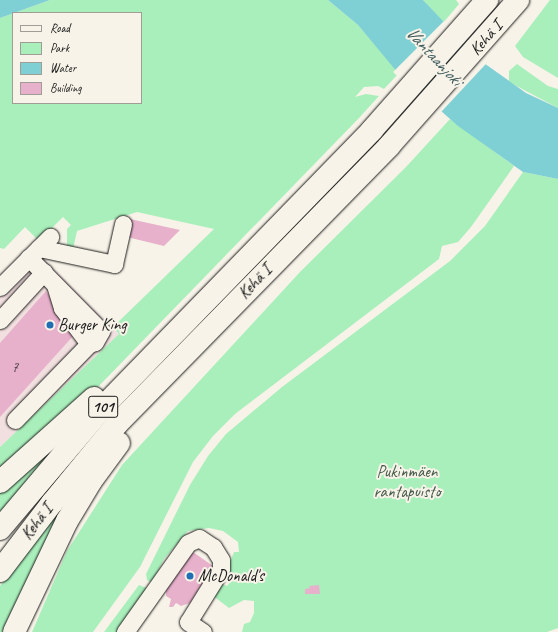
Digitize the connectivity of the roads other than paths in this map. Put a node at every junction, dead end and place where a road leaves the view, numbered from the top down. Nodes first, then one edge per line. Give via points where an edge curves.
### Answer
1 (487, 0) edge
2 (516, 3) edge
3 (123, 224) dead end
4 (39, 248) junction
5 (49, 278) junction
6 (2, 282) edge
7 (213, 292) junction
8 (0, 320) edge
9 (206, 333) junction
10 (15, 420) dead end
11 (0, 482) edge
12 (0, 529) edge
13 (0, 572) edge
14 (14, 632) edge
15 (125, 632) edge
16 (202, 632) edge

1 - 7 highway, Kehä I / 101 via 372,130
2 - 9 highway, Kehä I / 101 via 389,146
3 - 4 street via 114,264
4 - 5 street
4 - 6 street
5 - 8 street
5 - 10 street via 99,326 101,334
7 - 11 highway via 166,326 70,420
7 - 12 highway, Kehä I / 101 via 103,407
9 - 13 highway, Kehä I / 101 via 117,424
9 - 14 highway via 91,481 67,521
15 - 16 street via 188,543 199,538 205,540 219,554 221,569 188,622

